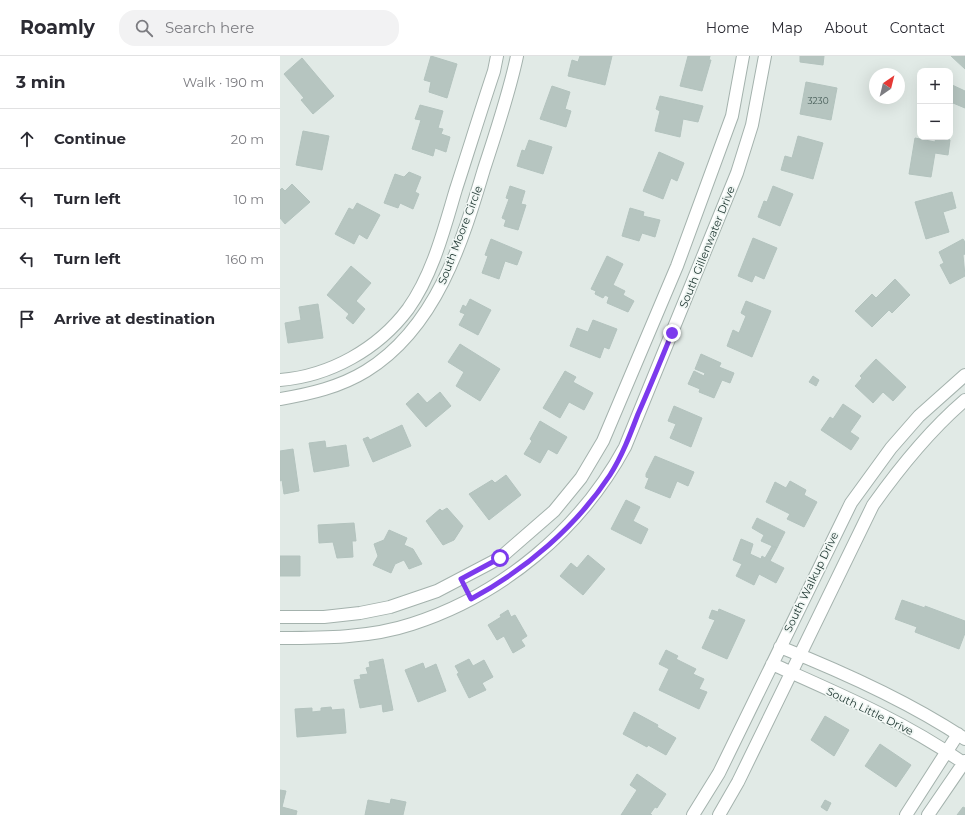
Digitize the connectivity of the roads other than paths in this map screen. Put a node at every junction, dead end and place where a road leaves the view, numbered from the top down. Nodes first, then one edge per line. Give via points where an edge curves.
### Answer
1 (497, 56) edge
2 (517, 56) edge
3 (743, 56) edge
4 (765, 56) edge
5 (965, 375) edge
6 (280, 380) edge
7 (280, 399) edge
8 (965, 400) edge
9 (461, 579) junction
10 (471, 599) junction
11 (280, 617) edge
12 (280, 638) edge
13 (780, 647) junction
14 (799, 654) junction
15 (772, 664) junction
16 (791, 672) junction
17 (961, 736) edge
18 (946, 750) junction
19 (965, 762) edge
20 (693, 815) edge
21 (719, 815) edge
22 (906, 815) edge
23 (928, 815) edge

1 - 6 street, South Moore Circle via 438,246 408,308 380,338 356,356 327,371
2 - 7 street, South Moore Circle via 479,187 450,267 416,325 392,351 366,371 310,394
3 - 9 street, South Gillenwater Drive via 732,116 718,157 677,266 603,441 581,478 554,512 500,558
4 - 10 street, South Gillenwater Drive via 752,125 737,173 625,447 614,468 590,501 560,534 529,562
5 - 13 street, South Walkup Drive via 919,416 865,481 839,525
8 - 14 street, South Walkup Drive via 933,430 873,504
9 - 10 street
9 - 11 street, South Gillenwater Drive via 437,591 368,612 324,617
10 - 12 street, South Gillenwater Drive via 411,625 382,631 321,638
13 - 14 street, South Little Drive
13 - 15 street, South Walkup Drive
14 - 16 street, South Walkup Drive
14 - 17 street, South Little Drive via 931,717
15 - 16 street, South Little Drive
15 - 20 street, South Walkup Drive via 719,773
16 - 18 street, South Little Drive via 907,728
16 - 21 street, South Walkup Drive via 738,782
17 - 18 street
18 - 19 street, South Little Drive
18 - 22 street
19 - 23 street

